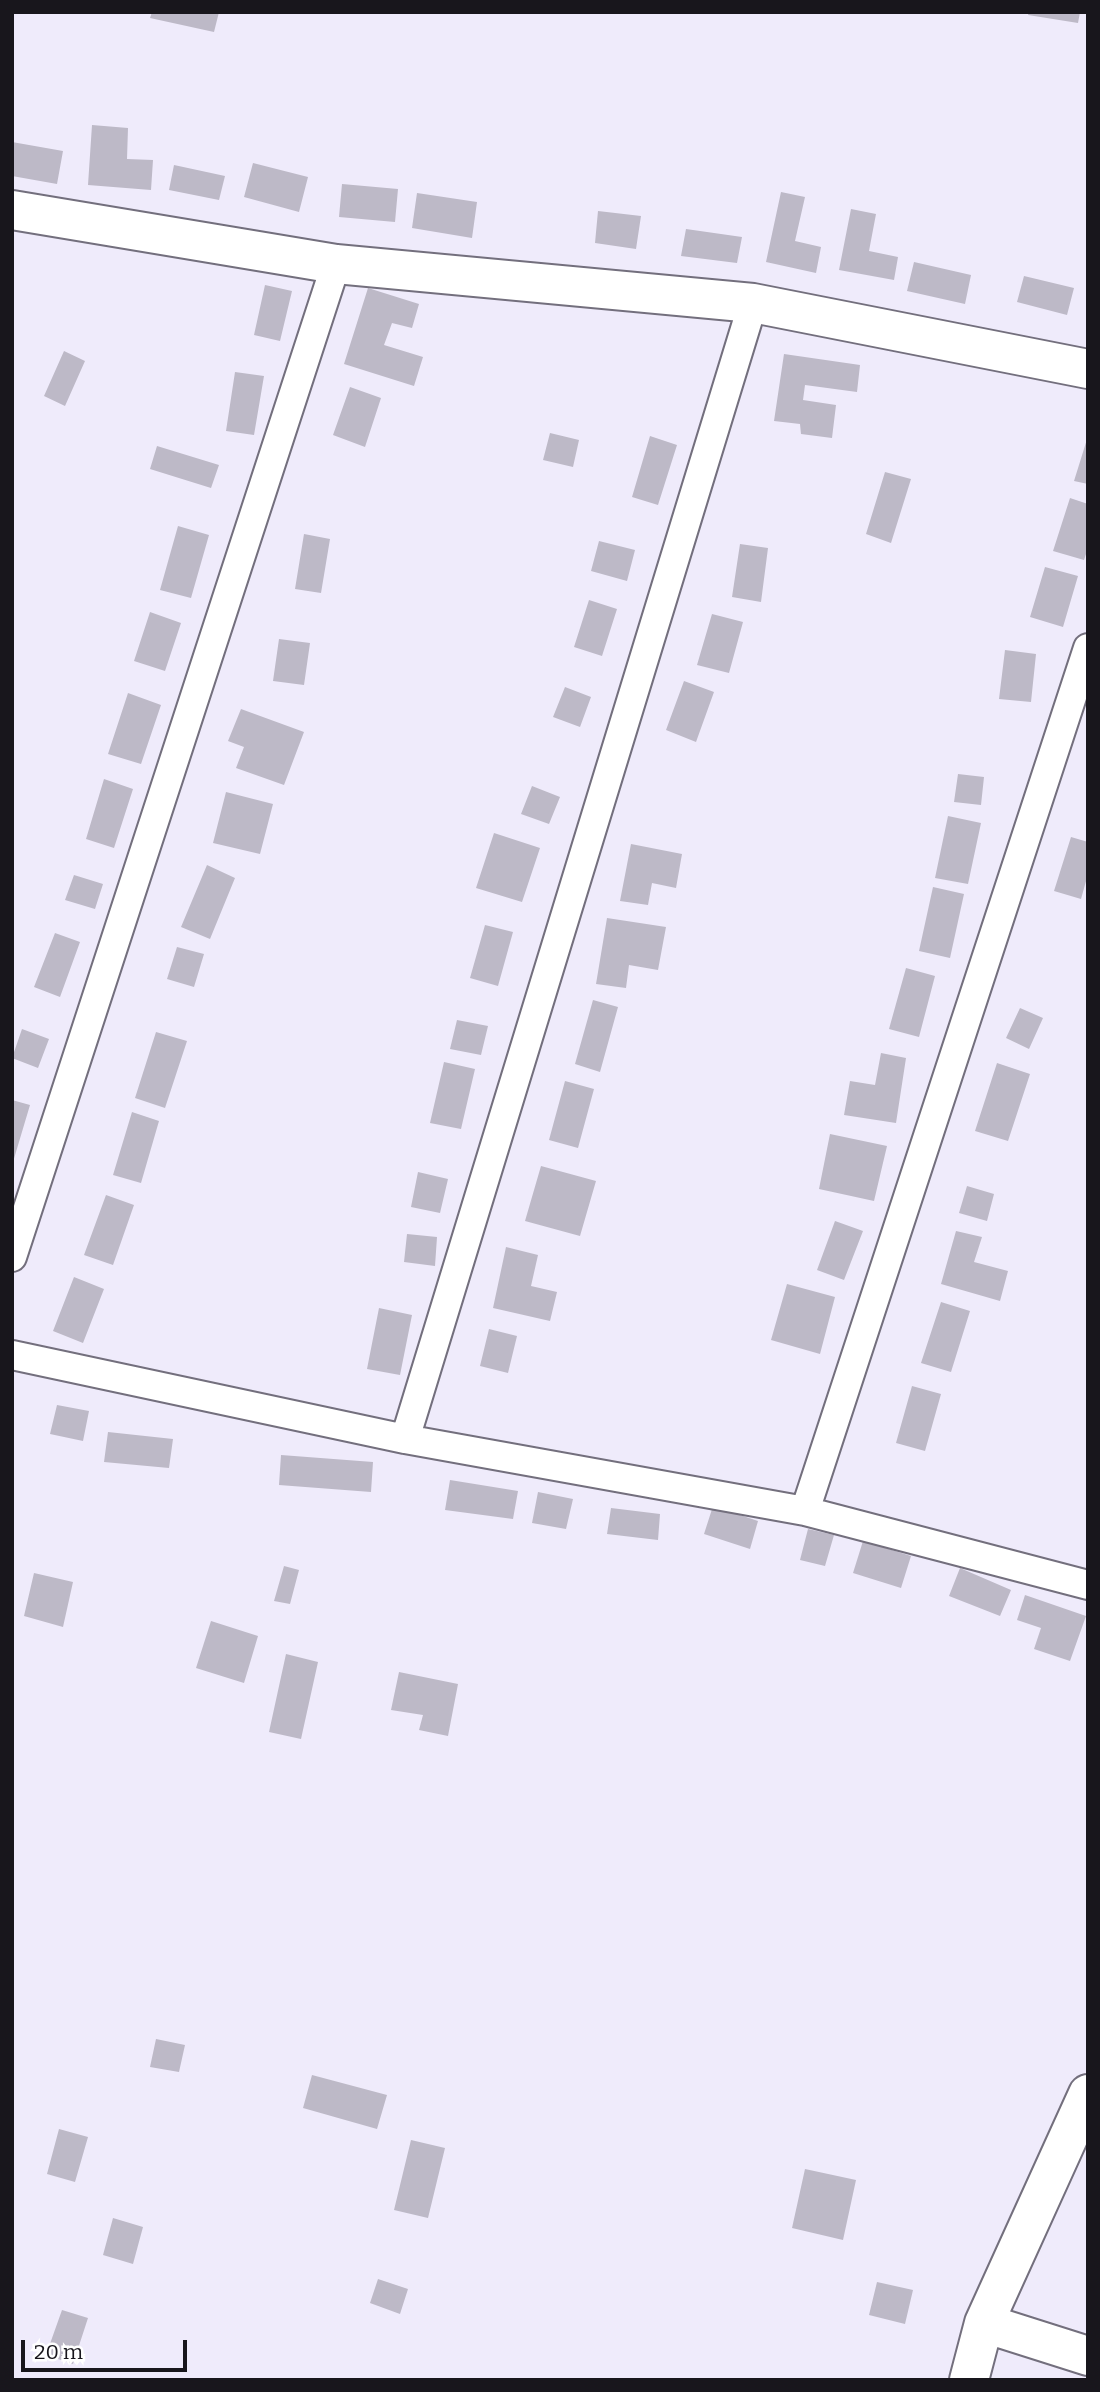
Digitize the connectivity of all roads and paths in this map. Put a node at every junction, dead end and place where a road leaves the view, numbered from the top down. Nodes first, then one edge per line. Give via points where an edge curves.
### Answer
1 (12, 210) edge
2 (336, 264) junction
3 (753, 303) junction
4 (1088, 369) edge
5 (1088, 648) edge
6 (12, 1257) edge
7 (12, 1356) edge
8 (405, 1439) junction
9 (805, 1511) junction
10 (1088, 1585) edge
11 (1088, 2094) edge
12 (984, 2323) junction
13 (1088, 2357) edge
14 (969, 2380) edge

1 - 2 street
2 - 3 street
2 - 6 lane
3 - 4 street
3 - 8 lane
5 - 9 lane
7 - 8 lane
8 - 9 lane
9 - 10 lane
11 - 12 street
12 - 13 street
12 - 14 street

